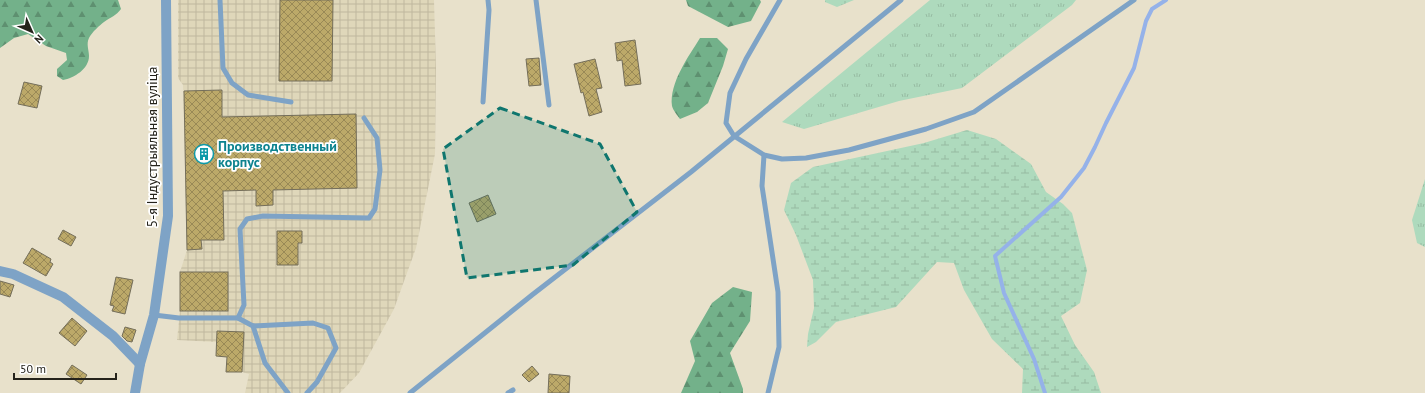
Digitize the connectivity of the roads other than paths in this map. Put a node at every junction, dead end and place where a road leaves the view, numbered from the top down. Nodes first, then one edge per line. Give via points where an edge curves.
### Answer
1 (166, 0) edge
2 (220, 0) edge
3 (488, 0) edge
4 (536, 0) edge
5 (780, 0) edge
6 (901, 0) edge
7 (1134, 0) edge
8 (291, 102) dead end
9 (483, 102) dead end
10 (550, 105) dead end
11 (364, 118) dead end
12 (734, 136) junction
13 (764, 155) junction
14 (0, 271) edge
15 (154, 316) junction
16 (238, 318) junction
17 (252, 326) junction
18 (140, 364) junction
19 (513, 390) dead end
20 (135, 393) edge
21 (288, 393) edge
22 (307, 393) edge
23 (410, 393) edge
24 (508, 393) edge
25 (768, 393) edge

1 - 15 street, 5-я Індустрыяльная вуліца via 168,216
2 - 8 lane via 223,68 232,83 248,95
3 - 9 lane
4 - 10 lane
5 - 12 lane via 746,59 730,93 726,123
6 - 12 lane
7 - 13 lane via 974,112 926,129 849,150 806,158 782,159
11 - 16 lane via 377,138 380,170 375,208 369,218 263,216 247,219 240,229 244,305
12 - 13 lane
12 - 23 lane
13 - 25 lane via 762,186 778,292 779,347
14 - 18 street via 63,297 113,336
15 - 16 lane
15 - 18 street, 5-я Індустрыяльная вуліца
16 - 17 lane
17 - 21 lane via 265,363
17 - 22 lane via 313,323 328,328 336,348 317,382
18 - 20 street, 5-я Індустрыяльная вуліца
19 - 24 lane

